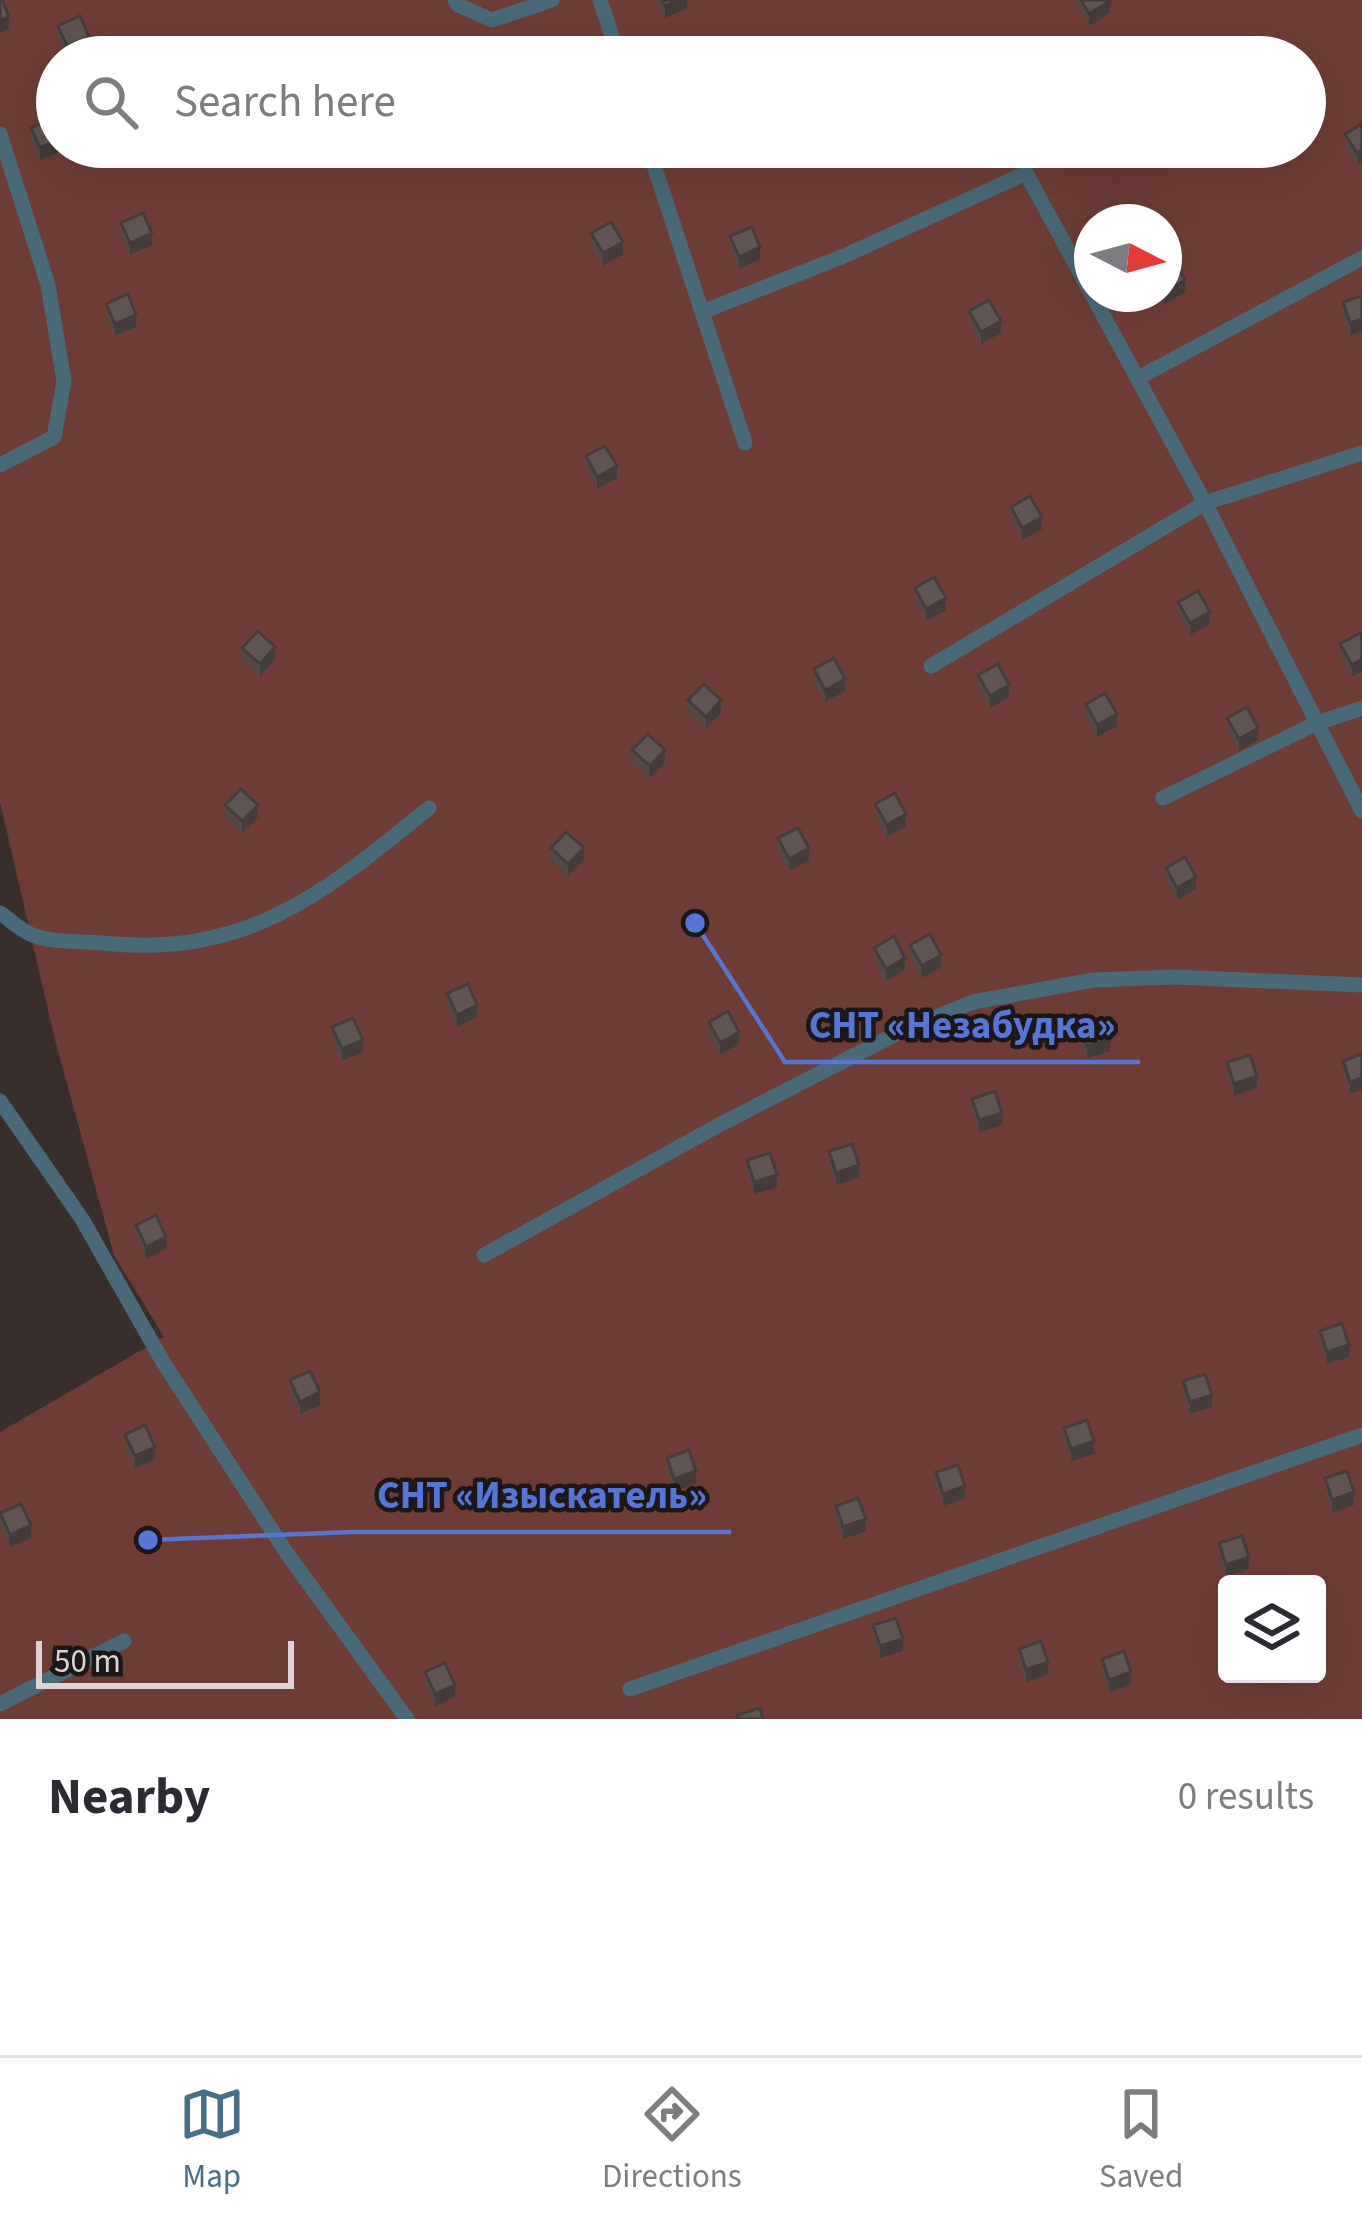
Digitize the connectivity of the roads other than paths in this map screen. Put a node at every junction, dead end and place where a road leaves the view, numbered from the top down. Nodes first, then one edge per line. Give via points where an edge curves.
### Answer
1 (455, 0) edge
2 (552, 0) edge
3 (600, 0) edge
4 (612, 36) edge
5 (0, 134) edge
6 (655, 168) edge
7 (1362, 258) edge
8 (702, 312) junction
9 (1138, 378) junction
10 (745, 443) dead end
11 (1362, 453) edge
12 (0, 465) edge
13 (1205, 502) junction
14 (931, 665) dead end
15 (1362, 708) edge
16 (1317, 723) junction
17 (1163, 798) dead end
18 (429, 808) dead end
19 (1362, 811) edge
20 (0, 913) edge
21 (1362, 985) edge
22 (0, 1101) edge
23 (484, 1255) dead end
24 (1362, 1435) edge
25 (124, 1641) dead end
26 (631, 1689) dead end
27 (0, 1704) edge
28 (406, 1719) edge

1 - 2 lane via 492,20
3 - 4 lane
5 - 12 lane via 47,285 64,381 54,437
6 - 8 lane
7 - 9 lane
8 - 9 lane via 1025,173
8 - 10 lane
9 - 13 lane
11 - 13 lane
13 - 14 lane
13 - 16 lane
15 - 16 lane
16 - 17 lane
16 - 19 lane
18 - 20 lane via 334,885 228,936 131,946 32,936
21 - 23 lane via 1093,980 973,1002 719,1124
22 - 28 lane via 286,1552
24 - 26 lane
25 - 27 lane

